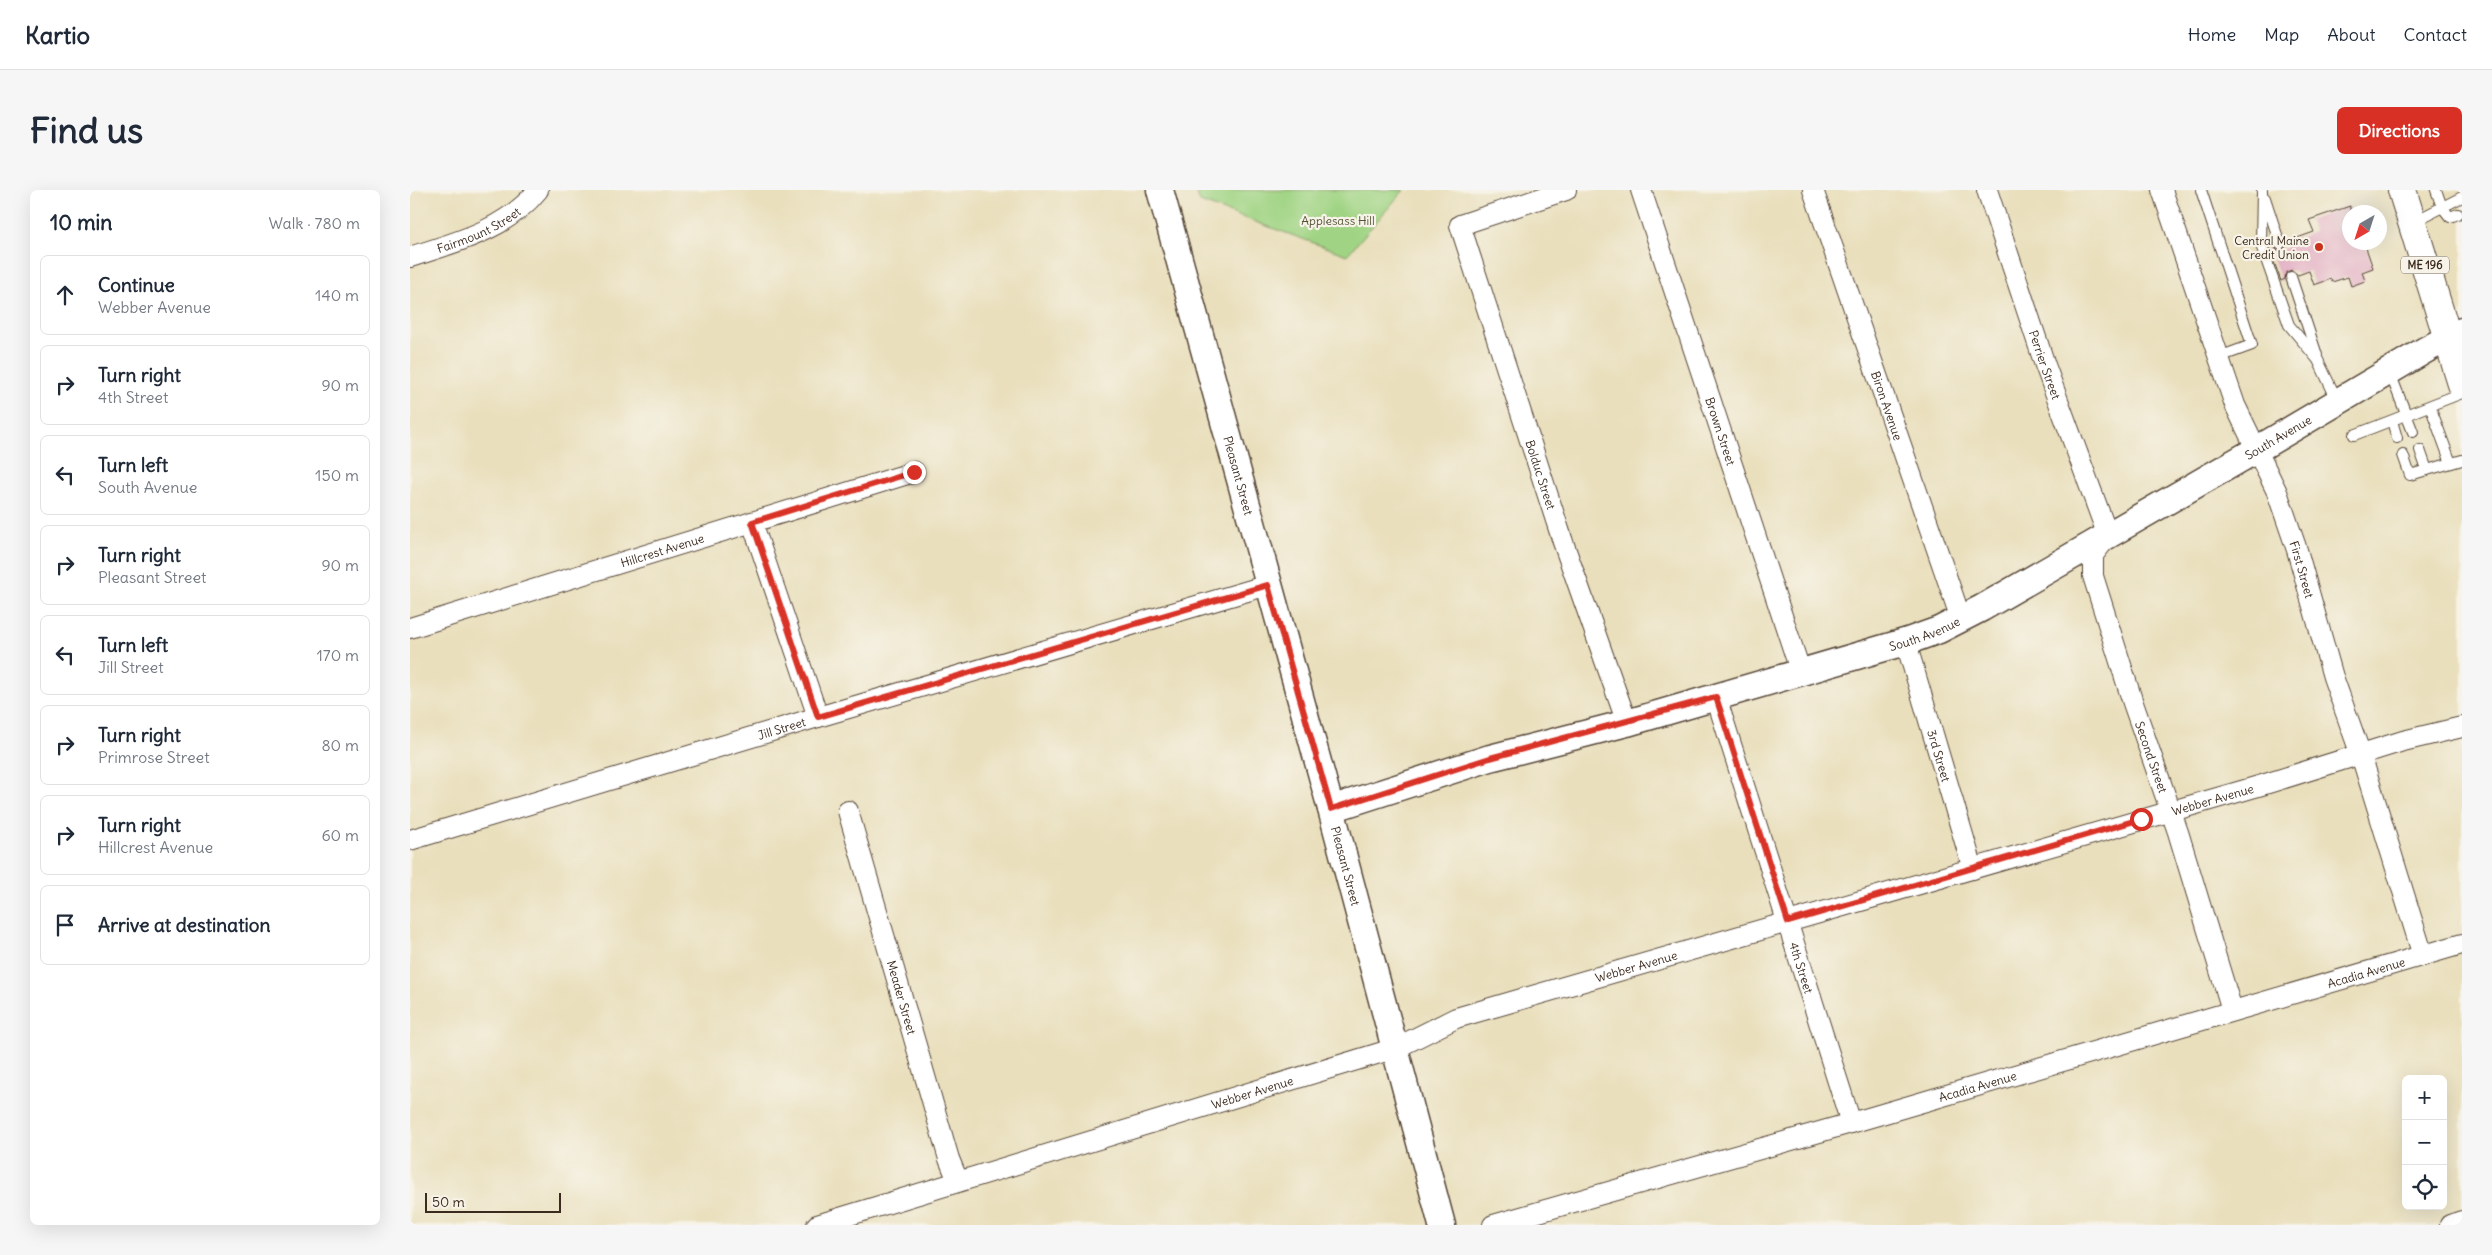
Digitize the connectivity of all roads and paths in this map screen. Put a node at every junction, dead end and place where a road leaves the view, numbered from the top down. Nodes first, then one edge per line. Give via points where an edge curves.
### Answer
1 (538, 190) edge
2 (1160, 190) edge
3 (1566, 190) edge
4 (1641, 190) edge
5 (1813, 190) edge
6 (1987, 190) edge
7 (2162, 190) edge
8 (2201, 190) edge
9 (2262, 190) edge
10 (2402, 190) edge
11 (2436, 190) edge
12 (2462, 197) edge
13 (2442, 207) junction
14 (2458, 214) dead end
15 (2412, 222) junction
16 (2280, 244) dead end
17 (410, 257) edge
18 (2291, 278) dead end
19 (2455, 335) edge
20 (2219, 357) junction
21 (2318, 360) junction
22 (2389, 372) junction
23 (2462, 384) edge
24 (2462, 393) edge
25 (2338, 402) junction
26 (2430, 406) junction
27 (2406, 416) junction
28 (2392, 421) junction
29 (2413, 432) dead end
30 (2354, 435) dead end
31 (2397, 438) dead end
32 (2256, 450) junction
33 (2420, 450) dead end
34 (2403, 455) dead end
35 (2462, 460) edge
36 (2451, 463) junction
37 (2428, 470) junction
38 (914, 472) dead end
39 (752, 522) junction
40 (2108, 536) junction
41 (1268, 585) junction
42 (1961, 619) junction
43 (410, 628) edge
44 (1908, 641) junction
45 (1801, 673) junction
46 (1716, 697) junction
47 (818, 717) junction
48 (1627, 723) junction
49 (2462, 727) edge
50 (2361, 755) junction
51 (1331, 809) junction
52 (848, 811) dead end
53 (2170, 812) junction
54 (410, 840) edge
55 (1973, 868) junction
56 (1788, 922) junction
57 (2462, 944) edge
58 (2423, 956) junction
59 (2232, 1010) junction
60 (1396, 1048) junction
61 (1851, 1124) junction
62 (958, 1181) junction
63 (2462, 1221) edge
64 (817, 1225) edge
65 (1442, 1225) edge
66 (1493, 1225) edge
67 (2450, 1225) edge

1 - 17 street, Fairmount Street via 525,206 493,227
2 - 41 street, Pleasant Street
3 - 48 street, Bolduc Street via 1460,225 1563,542
4 - 45 street, Brown Street
5 - 42 street, Biron Avenue
6 - 40 street, Perrier Street via 2045,365
7 - 20 street, First Street
8 - 20 lane via 2252,345
9 - 16 lane
9 - 21 lane via 2261,245 2289,325
10 - 15 highway, ME 196
11 - 13 lane
12 - 13 lane
13 - 14 lane via 2450,217
13 - 15 lane
15 - 19 highway, ME 196
18 - 21 lane
19 - 22 street, South Avenue
19 - 23 highway, ME 196
20 - 32 street, First Street via 2235,405
21 - 25 lane
22 - 25 street, South Avenue
22 - 27 lane
24 - 26 lane
25 - 32 street, South Avenue
26 - 27 lane
26 - 36 lane
27 - 28 lane
27 - 29 lane
28 - 30 lane
28 - 31 lane
32 - 40 street, South Avenue
32 - 50 street, First Street via 2277,492 2297,550 2333,677
33 - 37 lane
34 - 37 lane via 2410,475
35 - 36 lane
36 - 37 lane
38 - 39 street, Hillcrest Avenue
39 - 43 street, Hillcrest Avenue
39 - 47 street
40 - 42 street, South Avenue
40 - 53 street, Second Street via 2093,555 2093,576
41 - 47 street, Jill Street
41 - 51 street, Pleasant Street
42 - 44 street, South Avenue
44 - 45 street, South Avenue
44 - 55 street, 3rd Street
45 - 46 street, South Avenue
46 - 48 street, South Avenue
46 - 56 street, 4th Street
47 - 54 street, Jill Street
48 - 51 street, South Avenue via 1490,758
49 - 50 street, Webber Avenue
50 - 53 street, Webber Avenue
50 - 58 street, First Street
51 - 60 street, Pleasant Street
52 - 62 street, Meader Street
53 - 55 street, Webber Avenue
53 - 59 street, Second Street
55 - 56 street, Webber Avenue
56 - 60 street, Webber Avenue via 1456,1018
56 - 61 street, 4th Street
57 - 58 street, Acadia Avenue
58 - 59 street, Acadia Avenue
59 - 61 street, Acadia Avenue
60 - 62 street, Webber Avenue
60 - 65 street, Pleasant Street
61 - 66 street, Acadia Avenue
62 - 64 street, Webber Avenue
63 - 67 street

